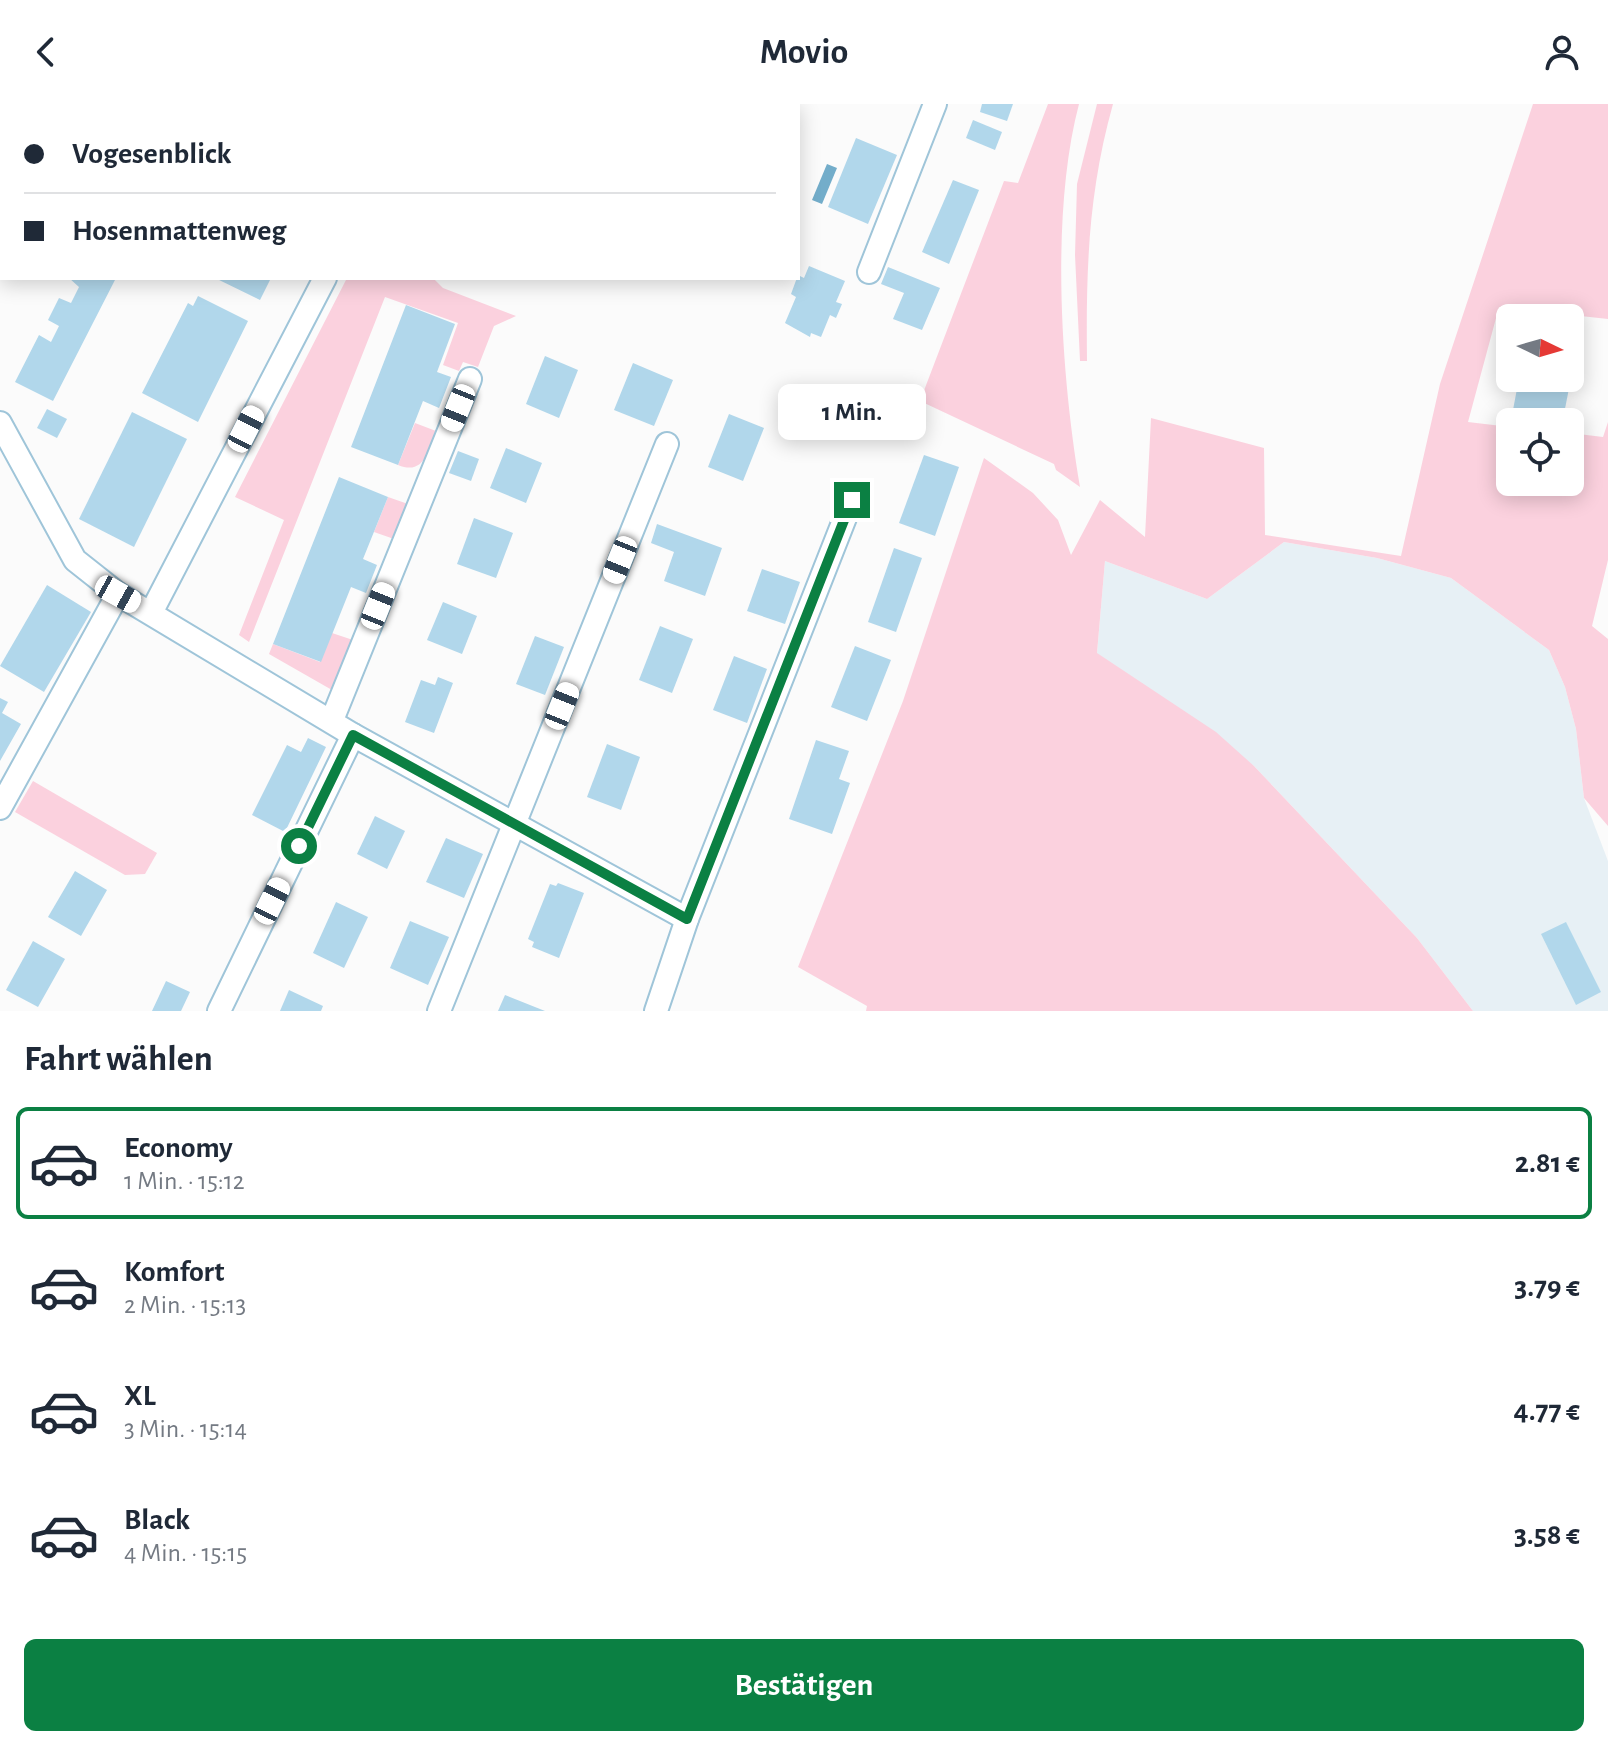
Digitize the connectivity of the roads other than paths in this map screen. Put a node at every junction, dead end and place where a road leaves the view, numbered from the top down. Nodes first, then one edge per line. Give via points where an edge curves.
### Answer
1 (935, 104) edge
2 (869, 272) dead end
3 (324, 280) edge
4 (470, 379) dead end
5 (0, 423) edge
6 (667, 444) dead end
7 (852, 500) dead end
8 (118, 594) junction
9 (151, 613) junction
10 (332, 720) junction
11 (353, 735) junction
12 (0, 808) edge
13 (515, 822) junction
14 (687, 919) junction
15 (219, 1011) edge
16 (439, 1011) edge
17 (656, 1011) edge

1 - 2 street
3 - 9 street
4 - 10 street
5 - 8 street via 75,560
6 - 13 street
7 - 14 street
8 - 9 street
8 - 12 street
9 - 10 street
10 - 11 street
11 - 13 street
11 - 15 street
13 - 14 street
13 - 16 street
14 - 17 street

